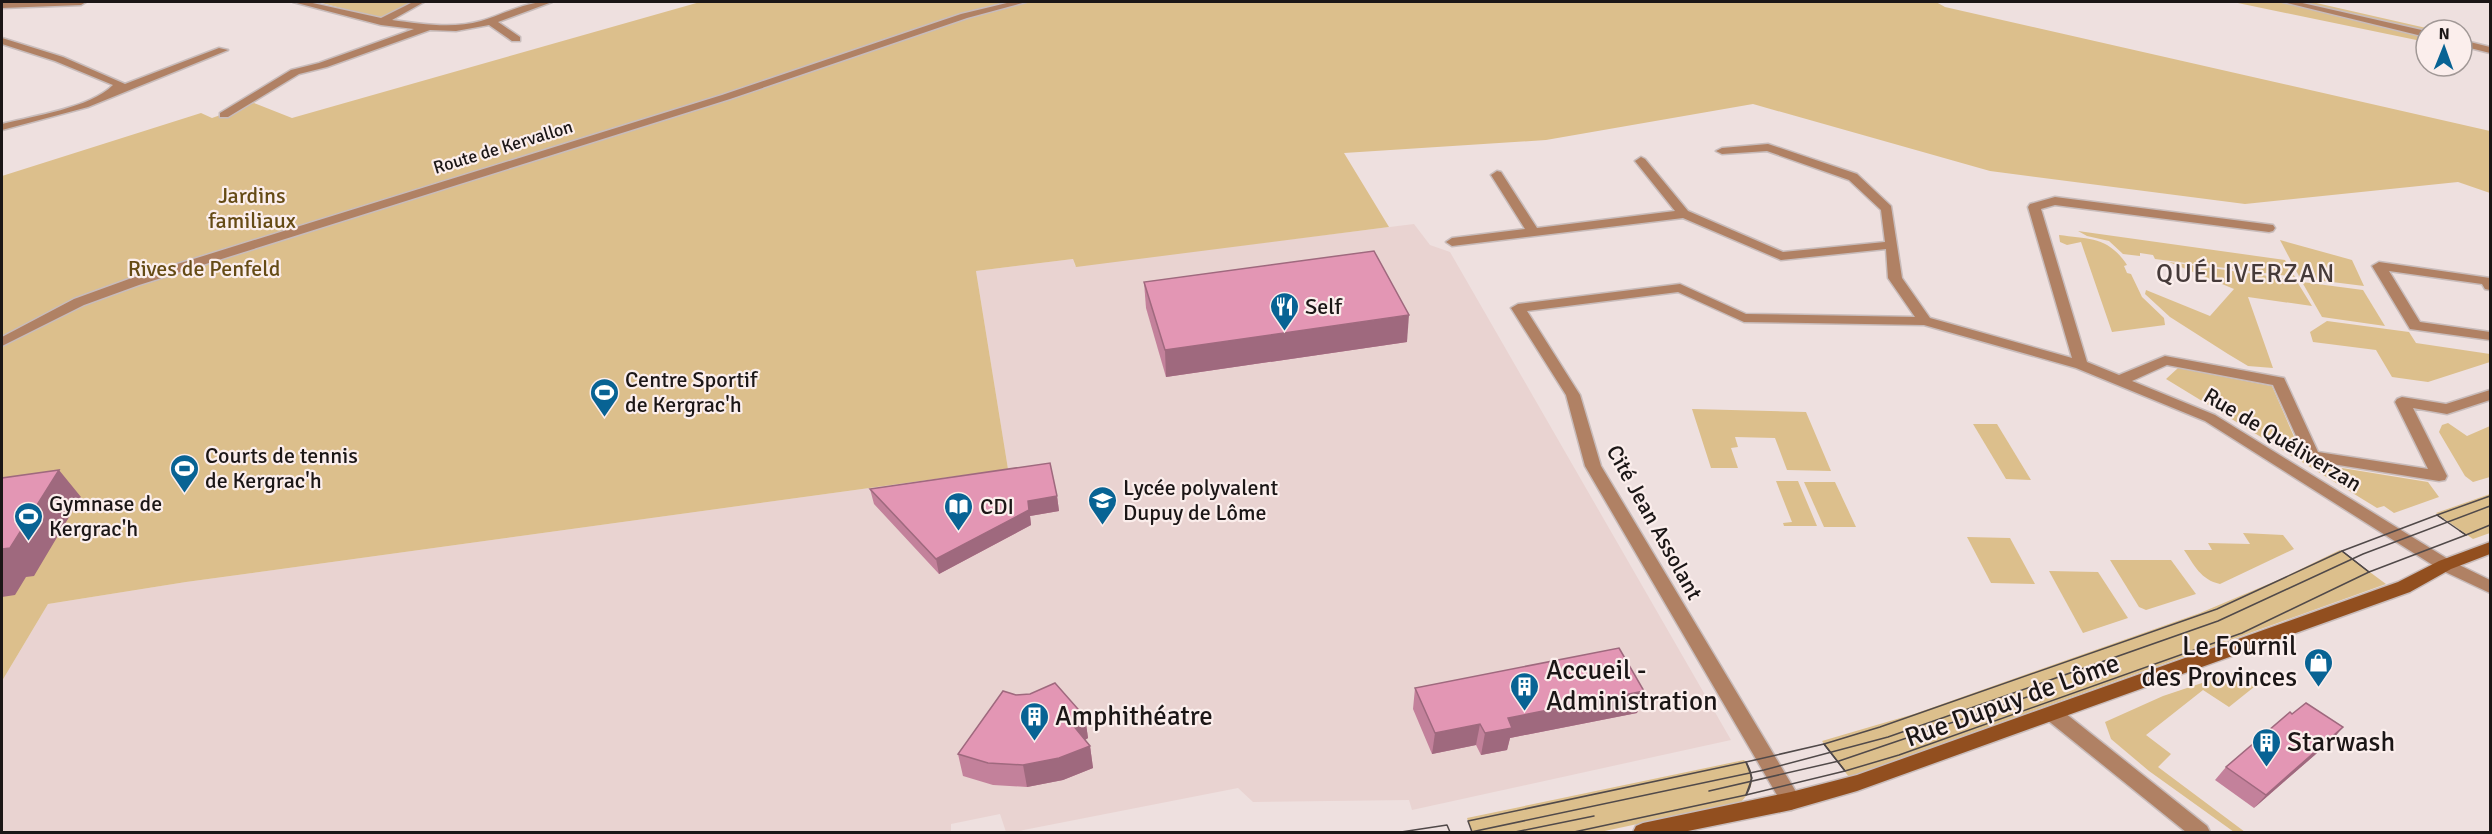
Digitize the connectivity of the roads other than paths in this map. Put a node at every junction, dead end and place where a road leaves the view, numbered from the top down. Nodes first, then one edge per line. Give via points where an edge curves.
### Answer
1 (81, 2) edge
2 (298, 2) edge
3 (419, 2) edge
4 (548, 2) edge
5 (1021, 2) edge
6 (2288, 2) edge
7 (2, 5) edge
8 (489, 21) junction
9 (381, 22) junction
10 (433, 26) junction
11 (2414, 31) edge
12 (516, 39) dead end
13 (2, 41) edge
14 (2474, 46) edge
15 (223, 50) dead end
16 (2490, 50) edge
17 (116, 91) junction
18 (224, 115) dead end
19 (2, 127) edge
20 (1722, 151) dead end
21 (1641, 161) dead end
22 (1497, 175) dead end
23 (1684, 214) junction
24 (2269, 228) dead end
25 (1534, 233) junction
26 (1452, 242) dead end
27 (1892, 245) junction
28 (2490, 286) edge
29 (1925, 321) junction
30 (2490, 336) edge
31 (2, 342) edge
32 (2081, 365) junction
33 (2119, 381) junction
34 (2490, 395) edge
35 (2490, 548) edge
36 (2445, 565) junction
37 (2490, 587) edge
38 (2053, 714) junction
39 (1791, 801) junction
40 (1643, 832) edge
41 (2200, 832) edge

1 - 7 street
2 - 9 street
3 - 9 street
4 - 8 street
5 - 31 street, Route de Kervallon via 964,16 726,97 134,282 79,302
6 - 11 street
8 - 10 street via 457,27
8 - 12 street
9 - 10 street
10 - 18 street via 295,72
13 - 17 street via 120,84
14 - 16 street
15 - 17 street
17 - 19 street via 99,100
20 - 27 street via 1768,147 1853,177 1887,209
21 - 23 street
22 - 25 street
23 - 25 street
23 - 27 street via 1781,256
24 - 32 street via 2055,201 2034,207
25 - 26 street
27 - 29 street via 1895,278
28 - 30 street via 2487,281 2379,266 2415,326
29 - 32 street, Rue de Quéliverzan
29 - 39 street, Cité Jean Assolant via 1744,318 1680,288 1518,308 1573,395 1593,466
32 - 33 street, Rue de Quéliverzan
33 - 34 street via 2165,360 2279,381 2312,456 2439,476 2402,402 2447,409
33 - 36 street, Rue de Quéliverzan via 2210,418
35 - 36 main road, Rue Dupuy de Lôme
36 - 37 street, Rue de Quéliverzan
36 - 38 main road, Rue Dupuy de Lôme via 2404,587
38 - 39 main road, Rue Dupuy de Lôme via 1857,783
38 - 41 street
39 - 40 main road, Rue Dupuy de Lôme

